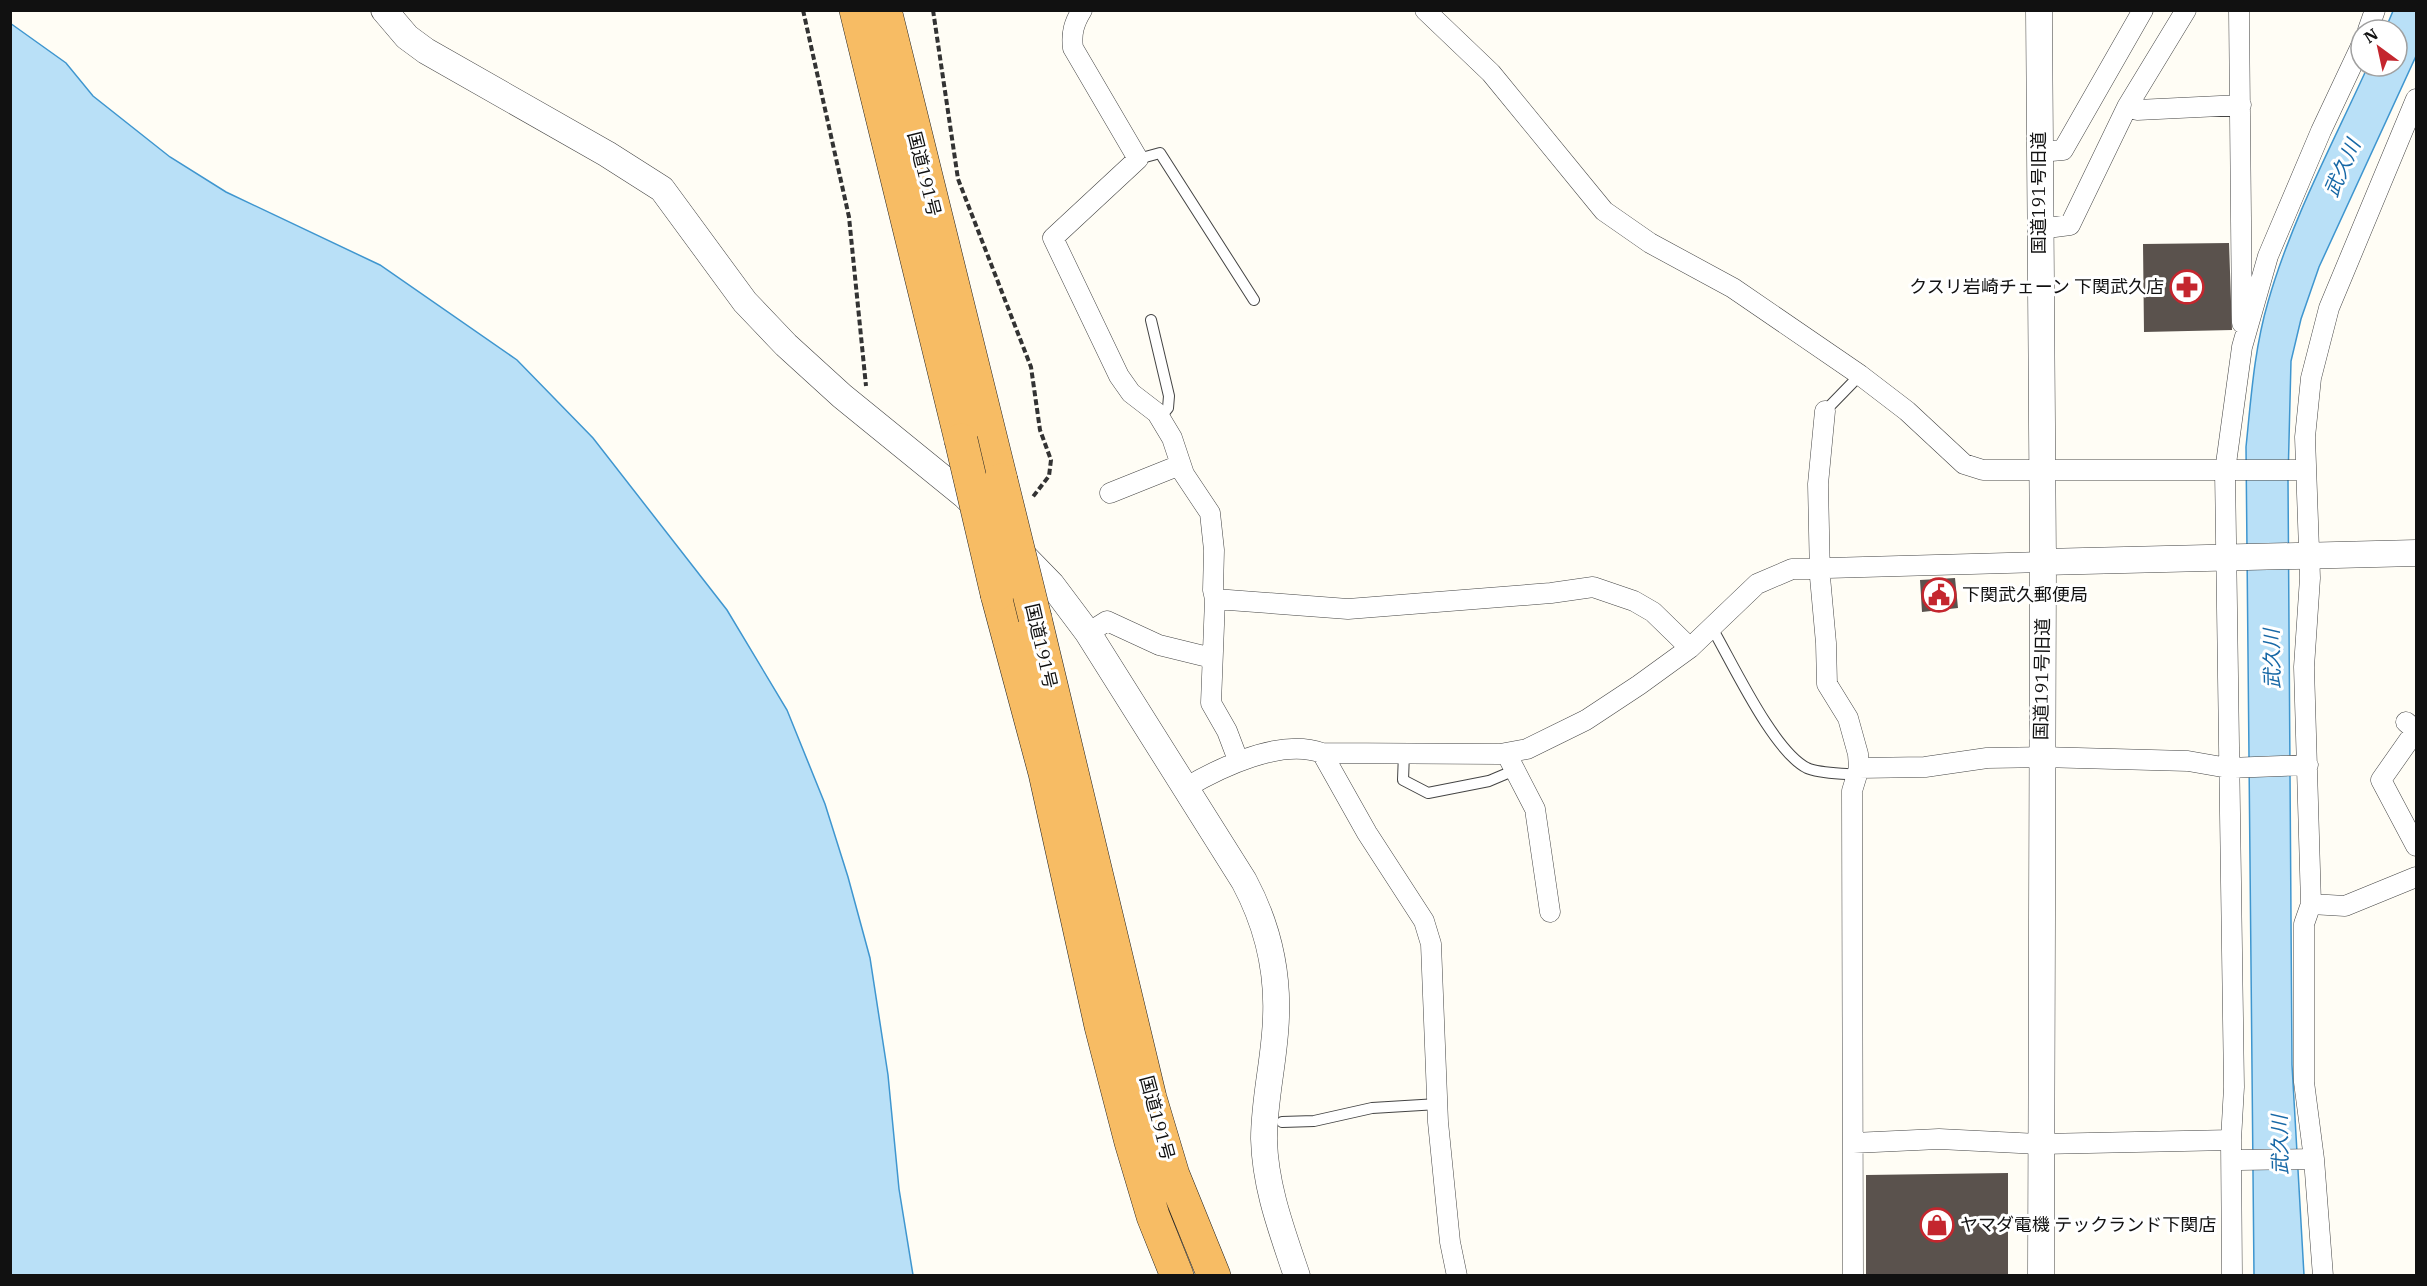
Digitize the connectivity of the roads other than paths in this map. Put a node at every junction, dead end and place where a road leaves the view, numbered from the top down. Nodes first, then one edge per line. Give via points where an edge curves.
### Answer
1 (384, 10) edge
2 (844, 10) edge
3 (856, 10) edge
4 (885, 10) edge
5 (1082, 10) edge
6 (1425, 10) edge
7 (2039, 10) edge
8 (2143, 10) edge
9 (2186, 10) edge
10 (2239, 10) edge
11 (2349, 72) edge
12 (2416, 99) edge
13 (2241, 105) junction
14 (2127, 107) junction
15 (885, 129) junction
16 (2039, 153) junction
17 (1138, 159) junction
18 (2039, 229) junction
19 (1254, 300) dead end
20 (1151, 320) dead end
21 (2242, 347) junction
22 (1860, 375) junction
23 (1825, 411) joint
24 (1160, 418) junction
25 (1180, 465) junction
26 (2040, 469) junction
27 (2229, 471) junction
28 (2302, 471) junction
29 (1110, 493) dead end
30 (2416, 553) edge
31 (2305, 555) junction
32 (2233, 557) junction
33 (2043, 562) junction
34 (1821, 568) junction
35 (1215, 599) junction
36 (1712, 628) junction
37 (1088, 633) junction
38 (1690, 648) junction
39 (1212, 658) junction
40 (2406, 722) dead end
41 (1322, 753) junction
42 (1404, 753) junction
43 (2041, 757) junction
44 (1238, 760) junction
45 (1511, 761) junction
46 (2303, 765) junction
47 (2232, 768) junction
48 (1858, 772) junction
49 (1185, 788) junction
50 (2416, 846) edge
51 (2416, 877) edge
52 (2311, 904) junction
53 (1550, 912) dead end
54 (1438, 1104) junction
55 (1282, 1122) dead end
56 (2231, 1140) junction
57 (1854, 1143) junction
58 (2041, 1144) junction
59 (2311, 1159) junction
60 (2240, 1160) dead end
61 (1177, 1275) edge
62 (1214, 1275) edge
63 (1297, 1275) edge
64 (1457, 1275) edge
65 (1853, 1275) edge
66 (2041, 1275) edge
67 (2232, 1275) edge
68 (2323, 1275) edge

1 - 37 street via 407,37 426,51 662,189 745,302 842,396 965,496 1052,585
2 - 15 highway
3 - 15 highway, 国道191号
4 - 62 highway, 国道191号, bridge via 1150,1098 1173,1175
5 - 17 street via 1071,36 1073,48
6 - 22 street via 1491,73 1604,211 1642,238 1733,288
7 - 16 street, 国道191号旧道
8 - 16 street via 2063,150
9 - 14 street
10 - 13 street
11 - 21 street via 2268,256
12 - 28 street via 2326,317 2311,378
13 - 14 street via 2137,111
13 - 21 street
14 - 18 street via 2070,225
15 - 61 highway, 国道191号, bridge via 997,594 1045,773 1131,1142 1153,1216
16 - 18 street, 国道191号旧道
17 - 19 lane via 1160,153
17 - 24 street via 1053,238 1119,376 1131,393
18 - 26 street, 国道191号旧道
20 - 24 lane via 1169,396 1168,408
21 - 27 street
22 - 23 lane
22 - 26 street via 1907,411 1964,465 1983,470
23 - 34 street via 1818,484
24 - 25 street via 1172,438
25 - 29 street
25 - 35 street via 1213,522
26 - 27 street
26 - 33 street, 国道191号旧道
27 - 28 street
27 - 32 street via 2225,535
28 - 31 street
30 - 31 street
31 - 32 street
31 - 46 street
32 - 33 street
32 - 47 street via 2225,579
33 - 34 street
33 - 43 street, 国道191号旧道
34 - 36 street via 1792,569 1757,584
34 - 48 street via 1827,684 1848,718 1858,753
35 - 38 street via 1348,609 1593,587 1653,612
35 - 39 street
36 - 38 street
36 - 48 lane via 1770,729 1796,762 1810,769
37 - 39 street via 1107,621 1160,645
37 - 49 street
38 - 45 street via 1586,720
39 - 44 street via 1211,702
40 - 50 street via 2414,733 2381,780
41 - 42 street
41 - 44 street via 1313,749 1283,751
41 - 54 street via 1366,833 1424,921 1431,944
42 - 45 street
42 - 45 lane via 1403,780 1428,793 1489,781
43 - 47 street via 2188,761
43 - 48 street via 1987,758
43 - 58 street, 国道191号旧道
44 - 49 street
45 - 53 street via 1535,809
46 - 47 street
46 - 52 street
47 - 56 street
48 - 57 street via 1852,791
49 - 63 street via 1244,881 1268,940 1276,1018 1266,1107 1266,1165 1275,1210
51 - 52 street via 2345,906
52 - 59 street via 2304,924 2304,1083
54 - 55 lane via 1372,1108 1314,1121
54 - 64 street via 1450,1242
56 - 58 street
56 - 67 street
57 - 58 street via 1939,1139
57 - 65 street
58 - 66 street, 国道191号旧道
59 - 60 street
59 - 68 street

